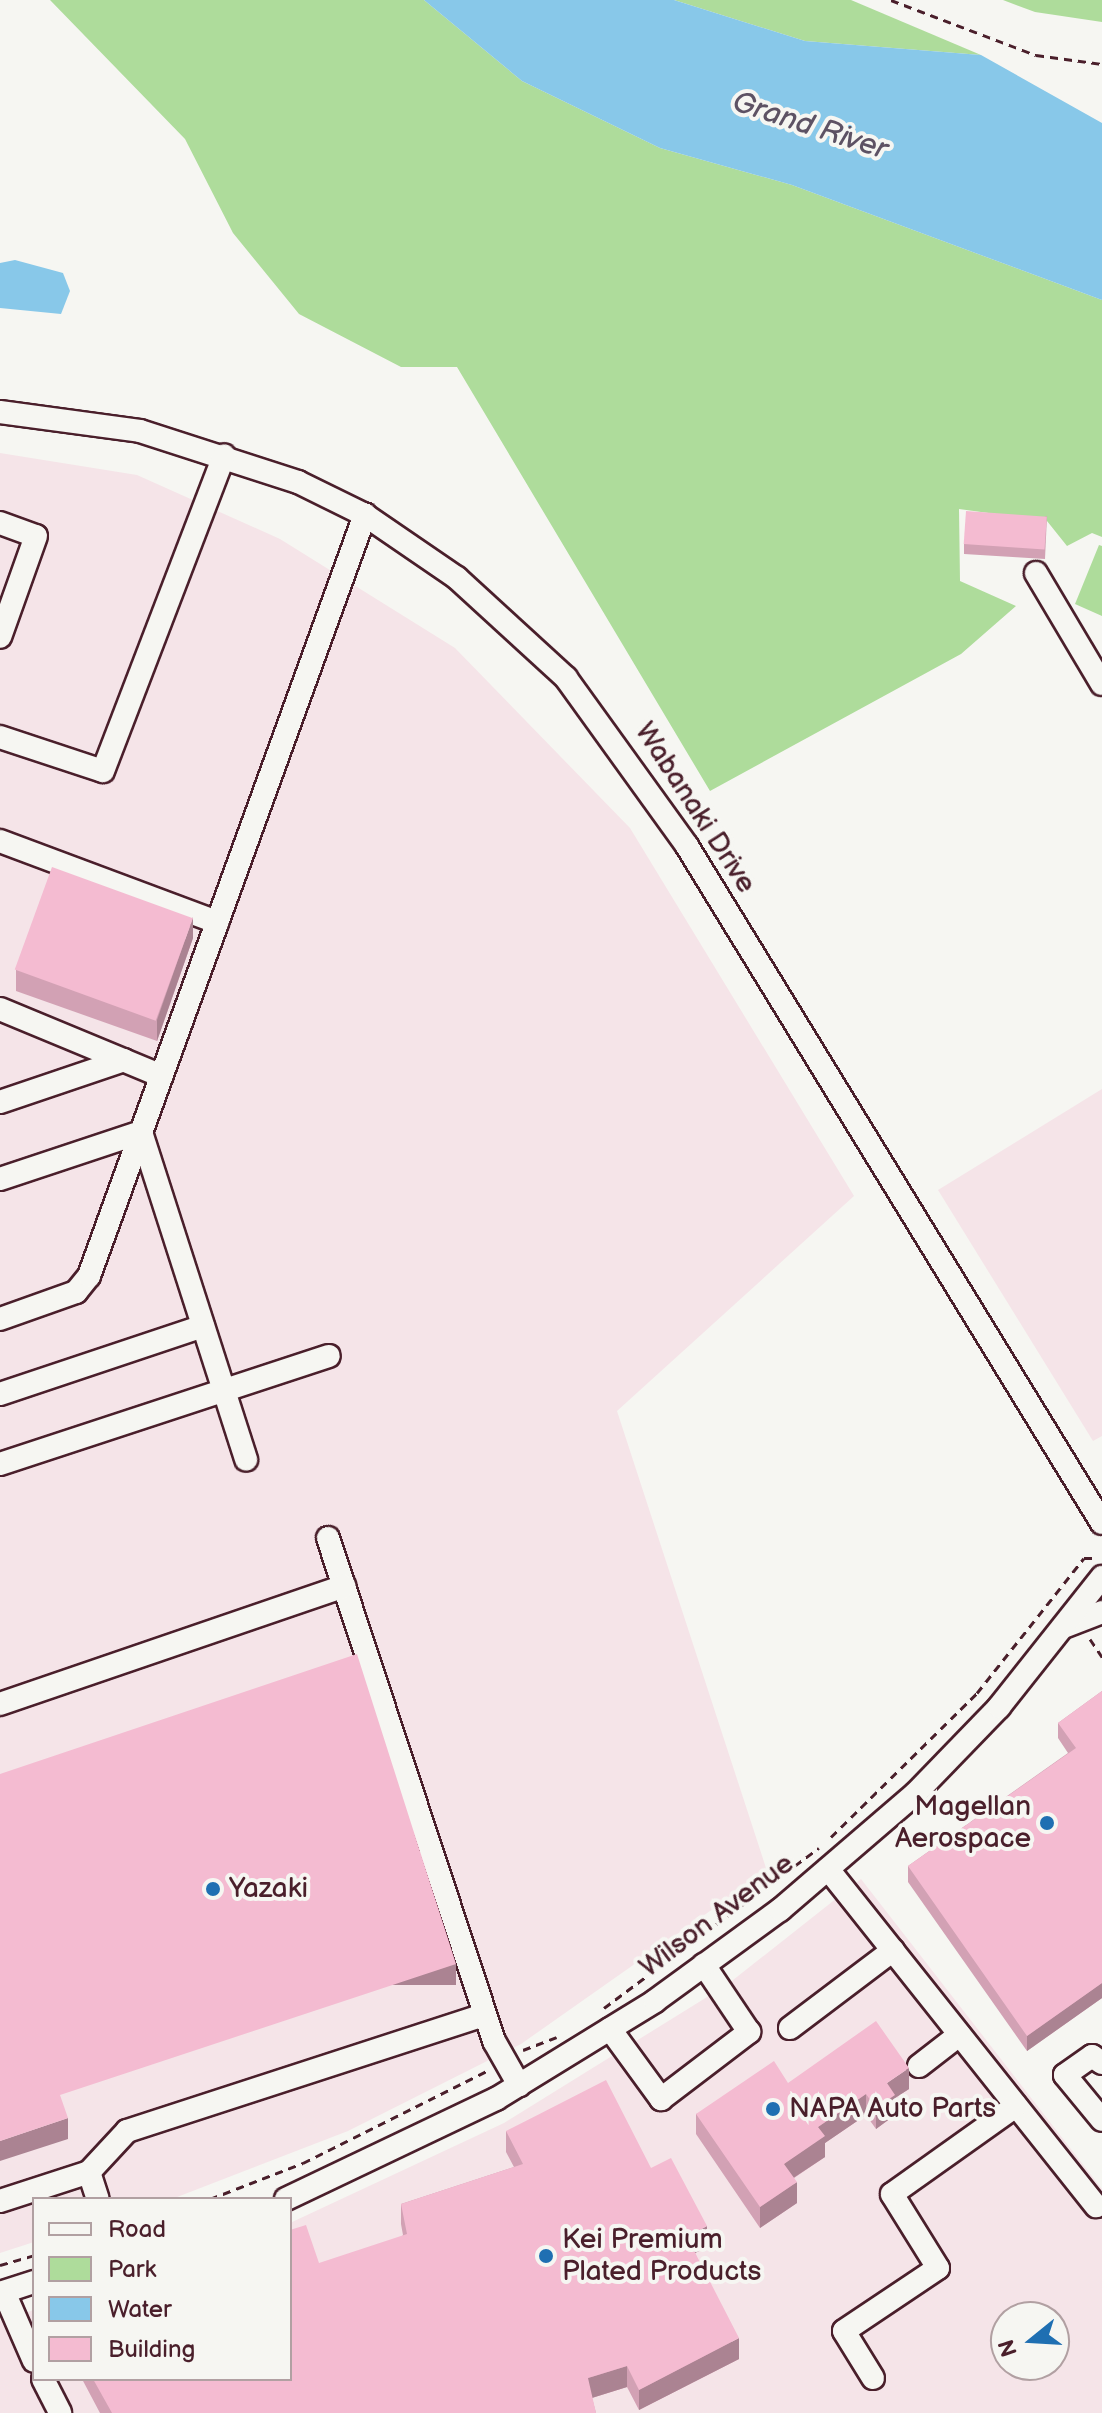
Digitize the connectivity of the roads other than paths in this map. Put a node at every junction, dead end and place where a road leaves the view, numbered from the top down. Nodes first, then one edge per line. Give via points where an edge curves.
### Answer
1 (0, 412) edge
2 (224, 455) junction
3 (365, 515) junction
4 (0, 523) edge
5 (1036, 573) dead end
6 (0, 637) edge
7 (1102, 684) edge
8 (0, 737) edge
9 (0, 841) edge
10 (217, 922) junction
11 (3, 1012) edge
12 (124, 1060) junction
13 (162, 1076) junction
14 (0, 1102) edge
15 (141, 1132) junction
16 (0, 1179) edge
17 (0, 1319) edge
18 (203, 1326) junction
19 (329, 1356) dead end
20 (224, 1392) junction
21 (0, 1394) edge
22 (246, 1460) dead end
23 (0, 1464) edge
24 (1102, 1523) edge
25 (328, 1538) dead end
26 (1102, 1577) edge
27 (344, 1586) junction
28 (1102, 1612) edge
29 (1066, 1626) junction
30 (0, 1704) edge
31 (828, 1869) junction
32 (893, 1950) junction
33 (704, 1965) junction
34 (485, 2015) junction
35 (606, 2019) junction
36 (790, 2028) dead end
37 (959, 2035) junction
38 (1102, 2063) edge
39 (919, 2066) dead end
40 (519, 2085) junction
41 (1016, 2106) junction
42 (1102, 2120) edge
43 (89, 2172) junction
44 (97, 2197) edge
45 (290, 2197) edge
46 (0, 2201) edge
47 (1096, 2206) dead end
48 (32, 2283) edge
49 (2, 2292) edge
50 (32, 2357) edge
51 (873, 2378) dead end
52 (44, 2381) edge
53 (60, 2413) edge

1 - 2 street, Wabanaki Drive via 140,431
2 - 3 street, Wabanaki Drive
2 - 8 street via 103,771
3 - 10 street
3 - 24 street, Wabanaki Drive via 457,578 555,668 635,765
4 - 6 street via 36,536
5 - 7 street
9 - 10 street
10 - 13 street
11 - 12 street
12 - 13 street
12 - 14 street
13 - 15 street
15 - 16 street
15 - 17 street via 89,1276 76,1292
15 - 18 street
18 - 20 street
18 - 21 street
19 - 20 street
20 - 22 street
20 - 23 street
25 - 27 street
26 - 29 street, Wilson Avenue
27 - 30 street
27 - 34 street
28 - 29 street
29 - 31 street, Wilson Avenue via 926,1782
31 - 32 street
31 - 33 street, Wilson Avenue
32 - 36 street
32 - 37 street
33 - 35 street, Wilson Avenue
33 - 35 street via 749,2032 661,2099
34 - 40 street
34 - 43 street via 127,2131
35 - 40 street, Wilson Avenue
37 - 39 street
37 - 41 street
38 - 42 street via 1092,2056 1065,2075
40 - 45 street, Wilson Avenue
41 - 47 street
41 - 51 street via 892,2194 938,2268 844,2331
43 - 44 street
43 - 46 street
48 - 49 street
49 - 50 street
52 - 53 street

